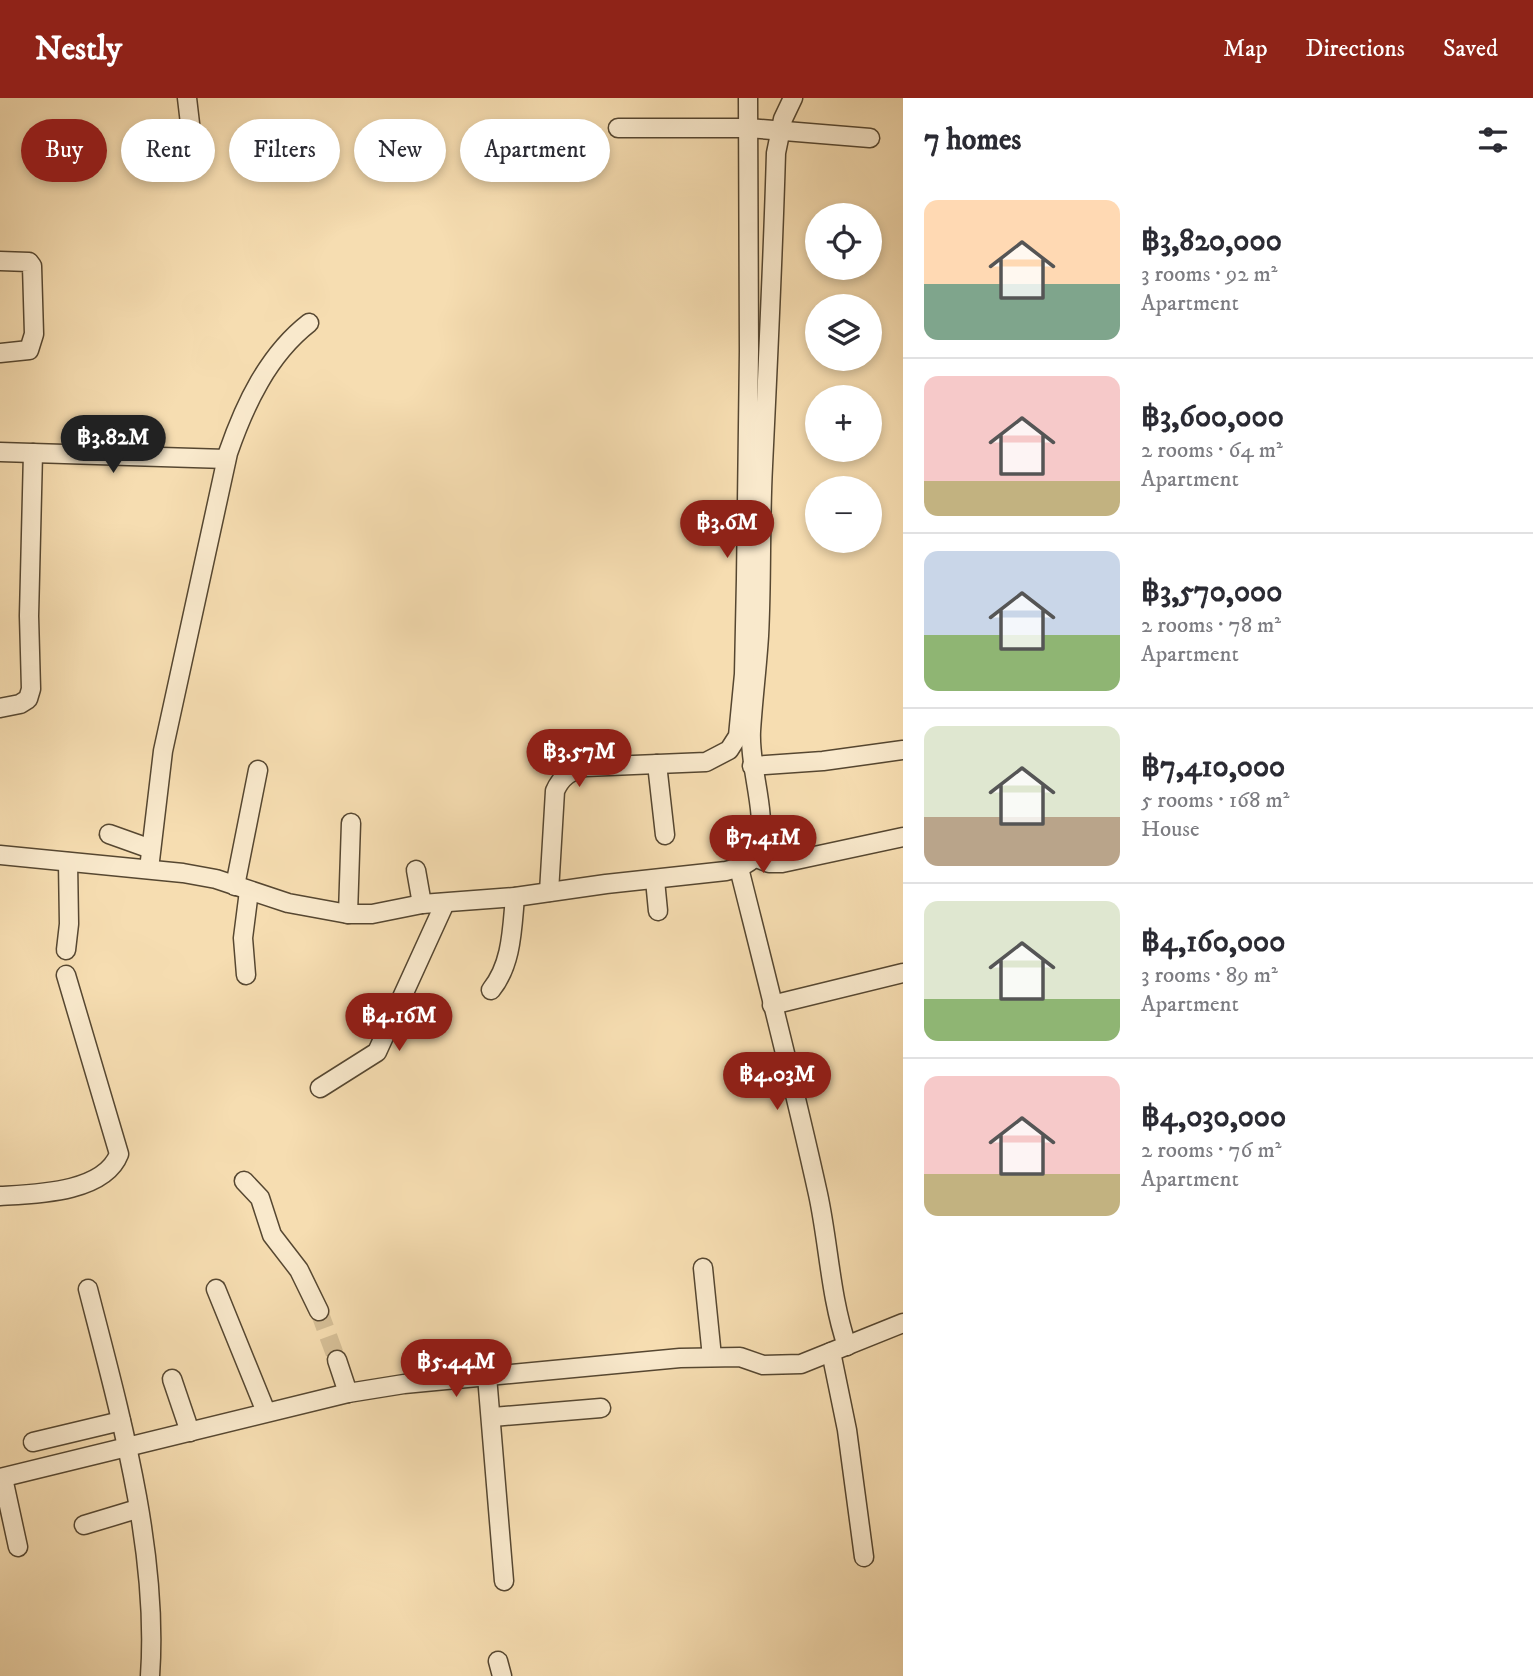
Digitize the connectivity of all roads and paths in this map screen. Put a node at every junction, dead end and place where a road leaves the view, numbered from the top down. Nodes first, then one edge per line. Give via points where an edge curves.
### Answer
1 (187, 98) edge
2 (748, 98) edge
3 (793, 98) edge
4 (189, 119) edge
5 (618, 128) dead end
6 (748, 128) junction
7 (781, 131) junction
8 (870, 138) dead end
9 (0, 261) edge
10 (309, 323) dead end
11 (0, 353) edge
12 (0, 452) edge
13 (33, 453) junction
14 (226, 459) junction
15 (0, 708) edge
16 (903, 750) edge
17 (657, 764) junction
18 (752, 766) junction
19 (258, 770) dead end
20 (351, 823) dead end
21 (109, 834) dead end
22 (665, 835) dead end
23 (903, 837) edge
24 (151, 849) junction
25 (0, 855) edge
26 (68, 862) junction
27 (747, 862) junction
28 (149, 869) junction
29 (416, 870) dead end
30 (655, 880) junction
31 (242, 888) junction
32 (549, 892) junction
33 (515, 898) junction
34 (445, 903) junction
35 (422, 904) junction
36 (658, 911) dead end
37 (348, 914) junction
38 (66, 950) dead end
39 (903, 973) edge
40 (66, 975) dead end
41 (246, 975) dead end
42 (491, 989) dead end
43 (772, 1005) junction
44 (320, 1088) dead end
45 (244, 1181) dead end
46 (0, 1196) edge
47 (703, 1268) dead end
48 (88, 1289) dead end
49 (216, 1289) dead end
50 (319, 1311) tunnel mouth
51 (903, 1323) edge
52 (839, 1349) junction
53 (712, 1357) junction
54 (337, 1360) tunnel mouth
55 (487, 1376) junction
56 (172, 1378) dead end
57 (348, 1393) junction
58 (601, 1408) dead end
59 (266, 1412) junction
60 (493, 1417) junction
61 (121, 1421) junction
62 (190, 1432) junction
63 (33, 1442) dead end
64 (126, 1449) junction
65 (1, 1478) edge
66 (137, 1509) junction
67 (84, 1525) dead end
68 (18, 1547) dead end
69 (864, 1557) dead end
70 (504, 1581) dead end
71 (150, 1676) edge

1 - 4 street
2 - 6 street
3 - 7 street
5 - 6 street
6 - 7 street
6 - 17 street via 744,674 738,736 729,750 706,762
7 - 8 street
7 - 18 street via 776,153
9 - 11 street via 32,266 34,334 29,350
10 - 14 street via 271,363 239,422
12 - 13 street
13 - 14 street
13 - 15 street via 31,689 20,704
14 - 24 street via 163,751
16 - 18 street
17 - 22 street
17 - 32 street via 584,767 560,780 555,791
18 - 27 street via 759,849
19 - 31 street
20 - 37 street
21 - 24 street
23 - 27 street via 782,863
24 - 28 street
25 - 26 street
26 - 28 street
26 - 38 street
27 - 30 street
27 - 43 street
28 - 31 street via 216,879
29 - 35 street
30 - 32 street
30 - 36 street
31 - 37 street via 307,908
31 - 41 street
32 - 33 street
33 - 34 street
33 - 42 street via 508,957
34 - 35 street
34 - 44 street via 377,1052
35 - 37 street
39 - 43 street
40 - 46 street via 119,1154 116,1163 84,1185 55,1193
43 - 52 street via 823,1217
45 - 50 street via 260,1198 272,1235 299,1270
47 - 53 street
48 - 61 street
49 - 59 street
51 - 52 street
52 - 53 street via 784,1366
52 - 69 street
53 - 55 street
54 - 57 street
55 - 57 street
55 - 60 street
56 - 62 street
57 - 59 street
58 - 60 street
59 - 62 street
60 - 70 street
61 - 63 street
61 - 64 street
62 - 64 street
64 - 65 street
64 - 66 street
65 - 68 street
66 - 67 street
66 - 71 street via 149,1591

